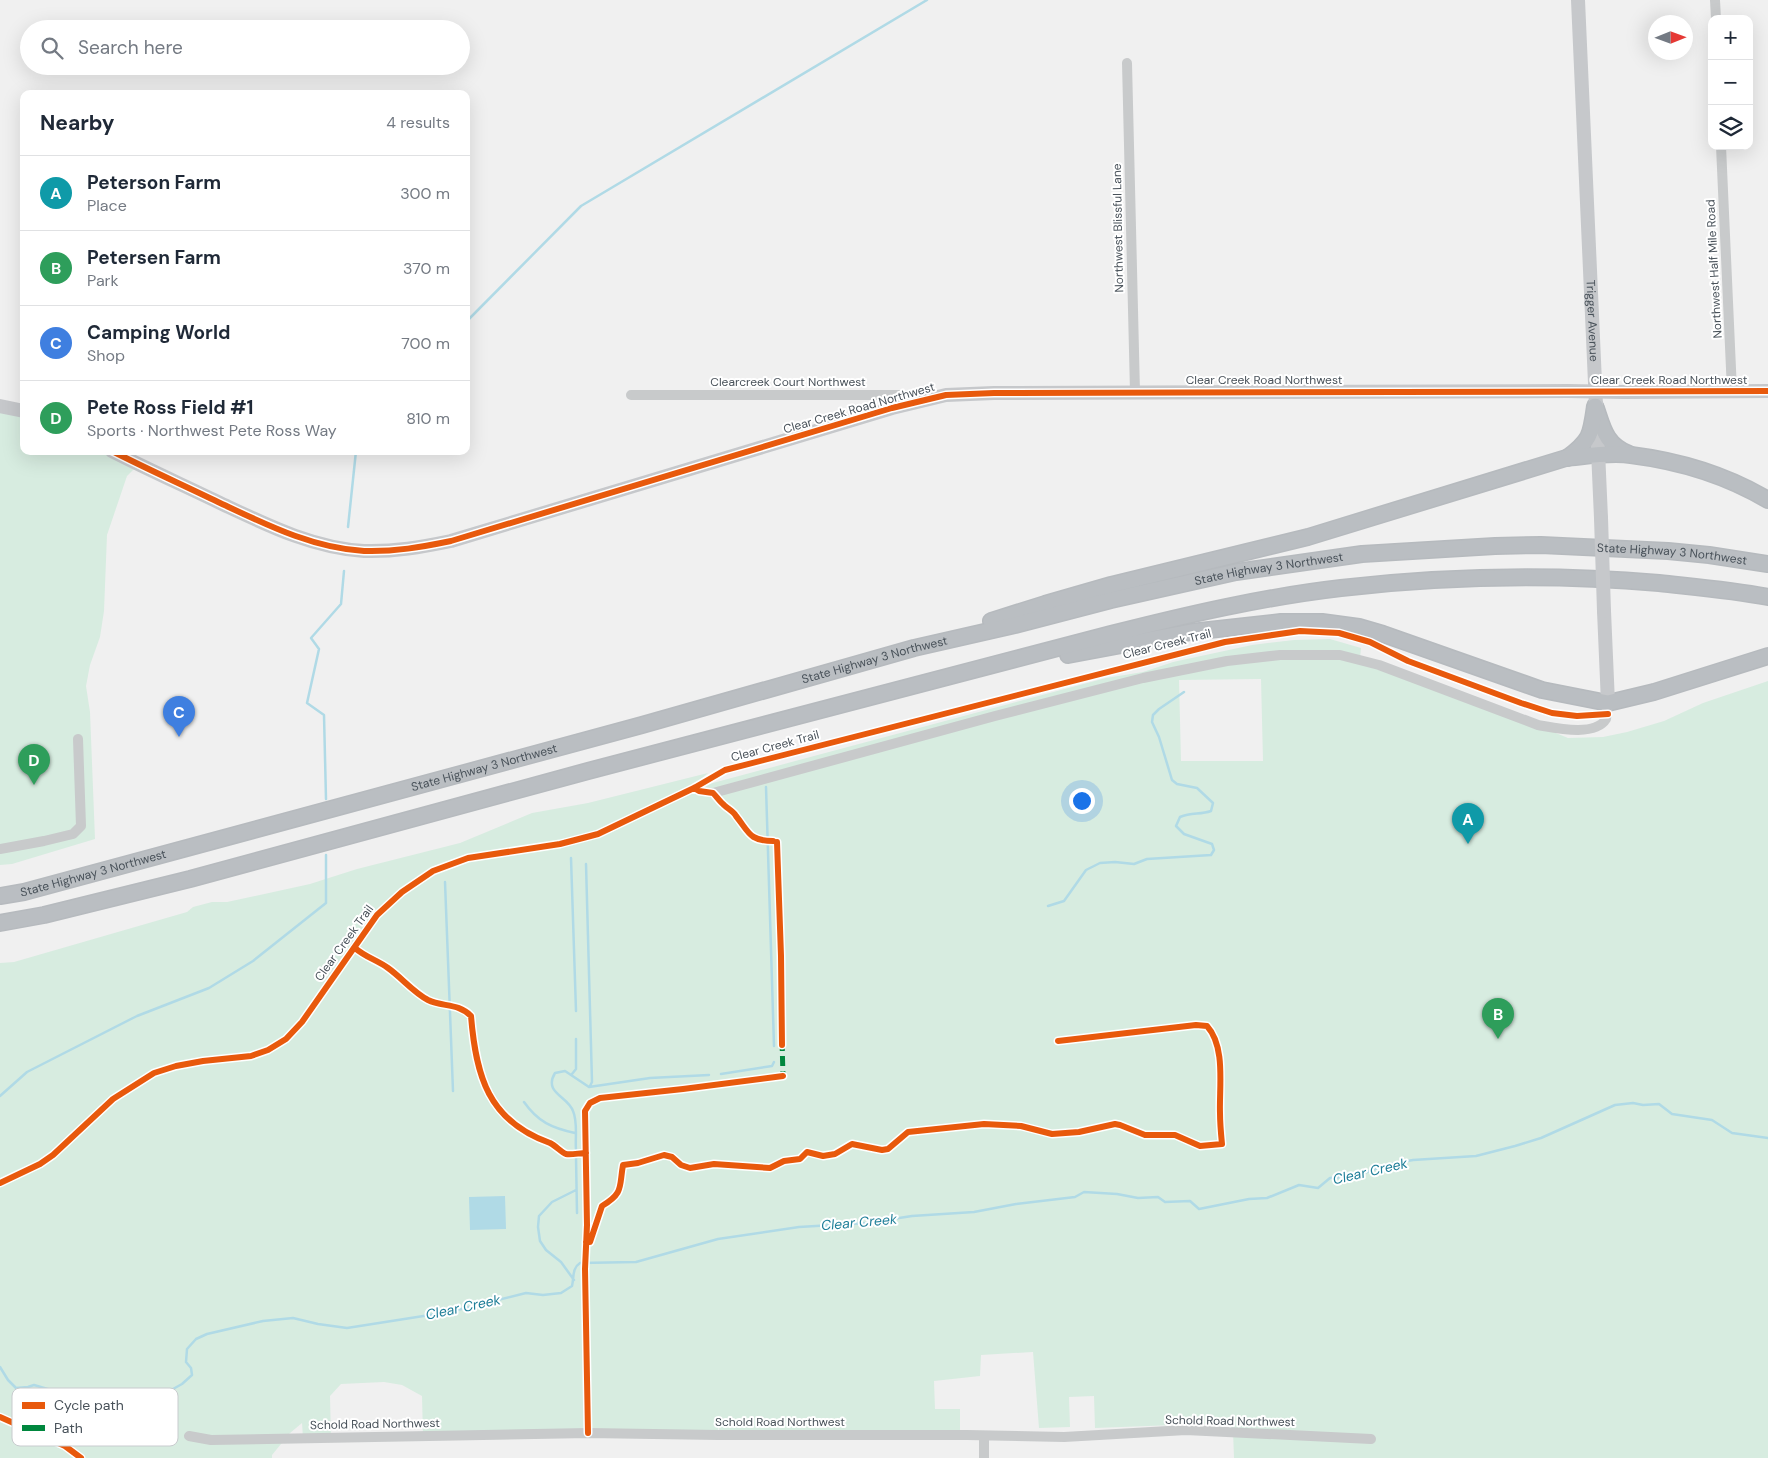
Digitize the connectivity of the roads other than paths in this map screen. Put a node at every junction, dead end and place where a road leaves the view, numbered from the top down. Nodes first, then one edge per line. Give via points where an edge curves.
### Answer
1 (1578, 0) edge
2 (1715, 0) edge
3 (1716, 15) edge
4 (1127, 63) dead end
5 (1721, 150) edge
6 (1732, 391) junction
7 (1768, 391) edge
8 (1134, 392) junction
9 (631, 395) dead end
10 (946, 395) junction
11 (0, 406) edge
12 (1596, 406) junction
13 (20, 409) edge
14 (1630, 454) junction
15 (120, 455) edge
16 (1598, 455) junction
17 (1566, 458) junction
18 (1768, 500) edge
19 (1768, 564) edge
20 (1768, 597) edge
21 (914, 648) junction
22 (1768, 656) edge
23 (970, 671) junction
24 (1608, 703) junction
25 (78, 739) dead end
26 (713, 793) dead end
27 (0, 849) edge
28 (0, 896) edge
29 (0, 924) edge
30 (189, 1436) dead end
31 (984, 1436) junction
32 (1371, 1439) dead end
33 (984, 1458) edge

1 - 12 main road, Trigger Avenue
2 - 3 street
4 - 8 street, Northwest Blissful Lane
5 - 6 street, Northwest Half Mile Road
6 - 7 main road, Clear Creek Road Northwest
6 - 8 main road, Clear Creek Road Northwest, bridge
8 - 10 main road, Clear Creek Road Northwest
9 - 10 street, Clearcreek Court Northwest
10 - 15 main road, Clear Creek Road Northwest via 892,408 458,539 383,551 340,548 293,536
11 - 13 main road
12 - 14 highway via 1606,436 1615,447
12 - 16 main road, Trigger Avenue
12 - 17 highway via 1589,438
14 - 16 highway
14 - 18 highway via 1718,475
16 - 17 highway
16 - 24 main road, Trigger Avenue, bridge
17 - 21 highway via 1308,537 1045,604
19 - 21 highway, State Highway 3 Northwest via 1685,553 1540,544 1362,554 1236,572 1174,585
20 - 23 highway via 1583,578 1495,578 1339,588 1173,618
21 - 28 highway, State Highway 3 Northwest via 651,722
22 - 24 highway
23 - 24 highway via 1191,632 1308,621 1371,630 1542,690
23 - 29 highway via 190,879
24 - 26 street via 1606,719 1597,728 1564,729 1538,725 1379,665 1340,655 1255,658 1143,678
25 - 27 street via 81,826 73,834
30 - 31 street, Schold Road Northwest via 211,1440 588,1433
31 - 32 street, Schold Road Northwest via 1090,1436 1186,1430
31 - 33 street

